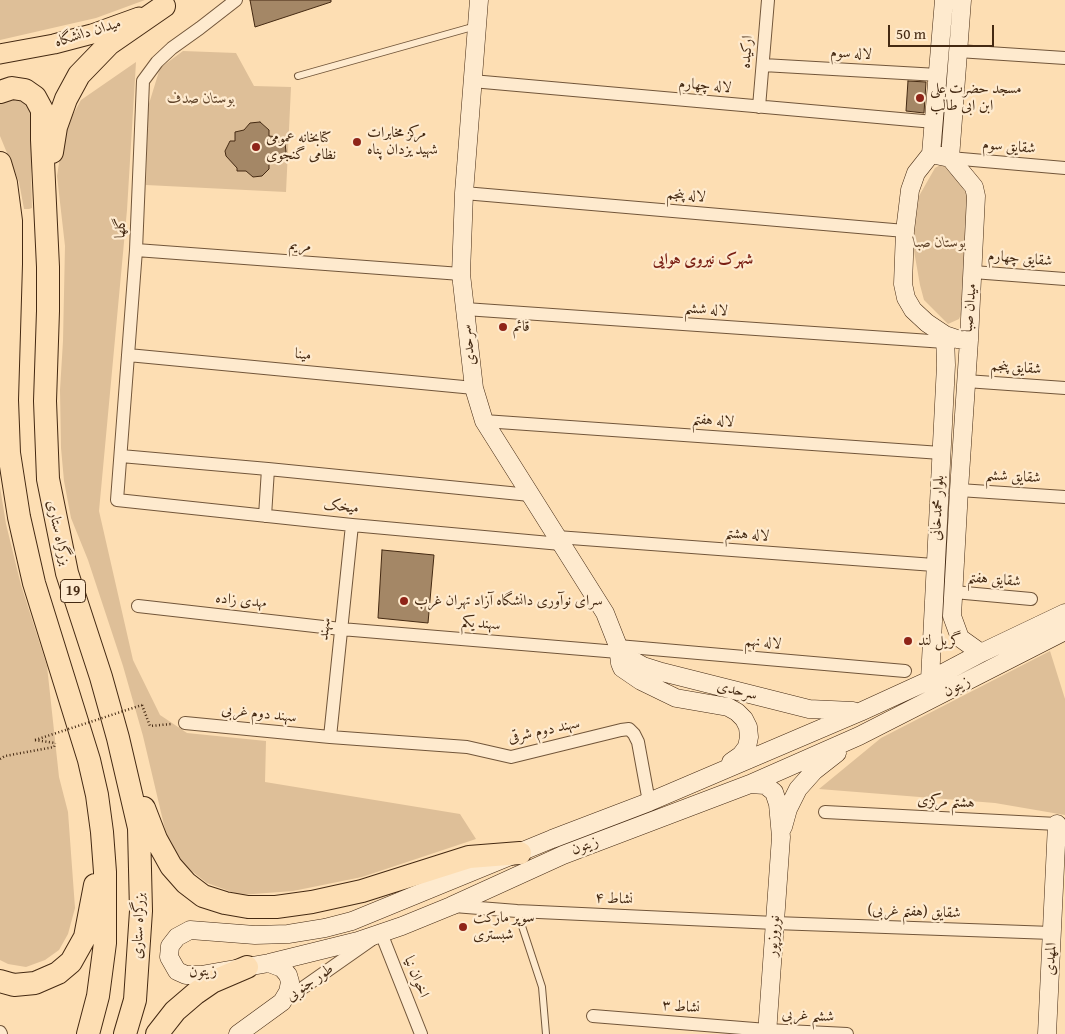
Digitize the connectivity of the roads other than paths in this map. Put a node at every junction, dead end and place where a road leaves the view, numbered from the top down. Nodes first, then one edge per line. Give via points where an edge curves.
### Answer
1 (236, 0) edge
2 (479, 0) edge
3 (768, 0) edge
4 (944, 0) edge
5 (962, 0) edge
6 (168, 3) edge
7 (477, 25) junction
8 (958, 51) junction
9 (0, 54) edge
10 (1065, 58) edge
11 (763, 65) junction
12 (298, 76) dead end
13 (938, 76) junction
14 (472, 81) junction
15 (0, 92) edge
16 (760, 107) junction
17 (934, 122) junction
18 (931, 154) junction
19 (950, 158) junction
20 (1065, 168) edge
21 (2, 173) edge
22 (464, 193) junction
23 (46, 210) junction
24 (905, 231) junction
25 (136, 250) junction
26 (972, 272) junction
27 (461, 274) junction
28 (1065, 280) edge
29 (465, 309) junction
30 (945, 339) junction
31 (969, 340) junction
32 (128, 355) junction
33 (966, 381) junction
34 (474, 388) junction
35 (1065, 388) edge
36 (484, 421) junction
37 (941, 453) junction
38 (121, 456) junction
39 (268, 469) junction
40 (958, 490) junction
41 (530, 495) junction
42 (1065, 497) edge
43 (117, 500) joint
44 (265, 516) junction
45 (352, 525) junction
46 (559, 540) junction
47 (934, 565) junction
48 (1031, 599) dead end
49 (953, 600) junction
50 (138, 606) dead end
51 (933, 606) junction
52 (1065, 613) edge
53 (341, 629) junction
54 (1065, 631) edge
55 (618, 649) junction
56 (981, 653) junction
57 (905, 671) dead end
58 (930, 680) junction
59 (860, 712) junction
60 (185, 723) road end
61 (859, 736) junction
62 (330, 737) junction
63 (118, 738) junction
64 (718, 771) junction
65 (750, 784) junction
66 (649, 802) junction
67 (825, 812) dead end
68 (1061, 826) edge
69 (102, 832) junction
70 (781, 837) junction
71 (520, 853) junction
72 (451, 906) junction
73 (517, 911) junction
74 (775, 923) junction
75 (381, 933) junction
76 (1052, 933) junction
77 (269, 963) junction
78 (247, 967) junction
79 (0, 981) edge
80 (282, 1002) junction
81 (592, 1016) dead end
82 (767, 1032) edge
83 (88, 1034) edge
84 (125, 1034) edge
85 (157, 1034) edge
86 (238, 1034) edge
87 (421, 1034) edge
88 (546, 1034) edge
89 (847, 1034) edge
90 (1047, 1034) edge

1 - 25 street, گلها via 156,62 144,81
2 - 7 street, سرحدی
3 - 11 street, ارکیده
4 - 13 street
5 - 8 street
6 - 9 main road, میدان دانشگاه via 92,34
6 - 23 highway via 109,44 79,75 56,127
7 - 12 lane
7 - 14 street, سرحدی
8 - 10 street
8 - 19 street
11 - 13 street, لاله سوم
11 - 16 street, ارکیده
13 - 17 street
14 - 16 street, لاله چهارم
14 - 22 street, سرحدی
15 - 23 highway, بزرگراه ستاری / 19 via 12,88 26,90 36,97 42,110
16 - 17 street, لاله چهارم
17 - 18 street
18 - 19 street
18 - 24 street, میدان صبا via 916,173 910,190
19 - 20 street, شقایق سوم
19 - 26 street, میدان صبا via 974,187 976,196
21 - 69 highway, 19 via 11,221 7,400 17,508 34,583 89,760
22 - 24 street, لاله پنجم
22 - 27 street, سرحدی
23 - 63 highway, بزرگراه ستاری / 19 via 48,479 67,573
24 - 30 street, میدان صبا via 906,298 913,310
25 - 27 street, مریم
25 - 32 street, گلها
26 - 28 street, شقایق چهارم
26 - 31 street, میدان صبا
27 - 29 street, سرحدی
29 - 30 street, لاله ششم
29 - 34 street, سرحدی
30 - 31 street, میدان صبا
30 - 37 street, بلوار محمدخانی
31 - 33 street, بلوار محمدخانی
32 - 34 street, مینا
32 - 38 street, گلها
33 - 35 street, شقایق پنجم
33 - 40 street, بلوار محمدخانی
34 - 36 street, سرحدی
36 - 37 street, لاله هفتم
36 - 41 street, سرحدی
37 - 47 street, بلوار محمدخانی
38 - 39 street, میخک
38 - 43 street, گلها
39 - 41 street, میخک
39 - 44 street
40 - 42 street, شقایق ششم
40 - 49 street, بلوار محمدخانی
41 - 46 street, سرحدی
43 - 44 street, میخک
44 - 45 street, میخک
45 - 46 street, میخک
45 - 53 street, سهند
46 - 47 street, لاله هشتم
46 - 55 street, سرحدی via 605,613
47 - 51 street, بلوار محمدخانی
48 - 49 street, شقایق هفتم
49 - 51 street via 946,613
49 - 56 street, بلوار محمدخانی via 952,616 960,638
50 - 53 street, مهدی زاده
51 - 58 street, بلوار محمدخانی
52 - 56 street, زیتون
53 - 55 street, سهند يكم
53 - 62 street, سهند
54 - 61 street, زیتون
55 - 57 street, لاله نهم
55 - 59 street, سرحدی via 643,666 662,672 809,709
55 - 64 street, سرحدی via 622,668 641,681 676,698 728,707 744,719 748,727 747,747
56 - 58 street, زیتون
58 - 59 street, زیتون
59 - 64 street, زیتون
60 - 62 street, سهند دوم غربی
61 - 65 street, زیتون
61 - 70 street, نوروزپور via 814,771 798,789 788,809
62 - 66 street, سهند دوم شرقی via 467,747 511,757 628,729 638,742
63 - 71 highway via 156,839 171,866 203,896 225,903 276,907 312,902 362,891 469,857
63 - 84 highway, بزرگراه ستاری / 19 via 139,828 141,911 135,1000
64 - 66 street, زیتون
65 - 70 street, نوروزپور via 765,785 774,792
65 - 72 street, زیتون via 562,854
66 - 71 street, زیتون
67 - 68 street, هشتم مرکزی
68 - 76 street, المهدی
69 - 79 highway via 87,928 72,962 58,973 35,983 14,985
69 - 83 highway, 19 via 105,943 98,996
70 - 74 street, نوروزپور
71 - 78 street, زیتون via 352,921 288,934 190,930 177,937 170,946 169,957 173,966 186,976
72 - 73 street, نشاط ۴
72 - 75 street, زیتون
73 - 74 street, نشاط ۴
73 - 88 lane via 542,987
74 - 76 street, شقایق (هفتم غربی)
74 - 82 street, نوروزپور
75 - 77 street, زیتون
75 - 80 street, طور جنوبی
75 - 87 street, اخوان نیا
76 - 90 street, المهدی
77 - 78 street, زیتون
77 - 80 street via 282,968 288,975 288,992
78 - 85 highway via 212,982 196,993 175,1011
80 - 86 street, طور جنوبی
81 - 82 street, نشاط ۳
82 - 89 street, ششم غربی

